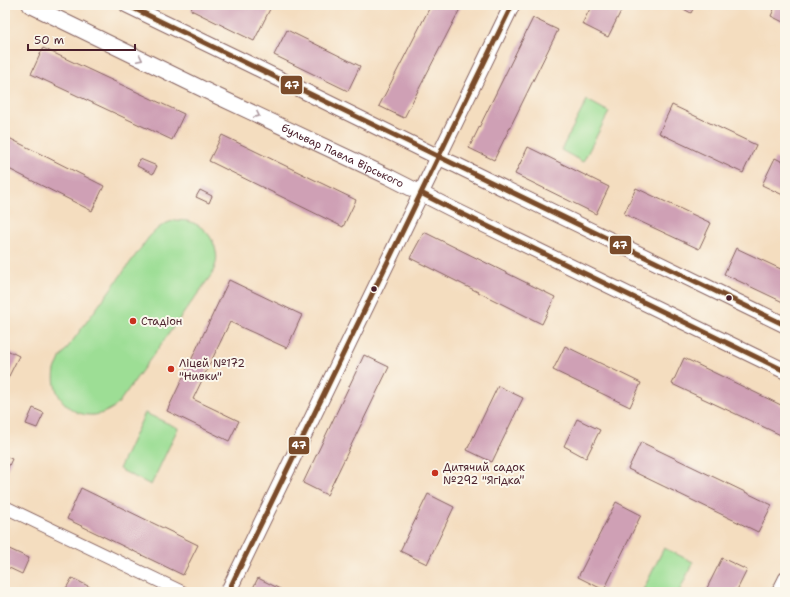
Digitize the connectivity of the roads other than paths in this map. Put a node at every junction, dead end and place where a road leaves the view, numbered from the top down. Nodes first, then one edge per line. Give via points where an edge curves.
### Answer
1 (30, 5) edge
2 (127, 5) edge
3 (512, 5) edge
4 (438, 157) junction
5 (421, 193) junction
6 (785, 325) edge
7 (785, 371) edge
8 (5, 507) edge
9 (785, 578) edge
10 (182, 592) edge
11 (228, 592) edge
12 (778, 592) edge

1 -> 5 street, бульвар Павла Вірського
2 - 4 street
3 - 4 street
4 - 5 street
4 - 6 street
5 - 7 street, бульвар Павла Вірського
5 - 11 street
8 - 10 street
9 - 12 street

